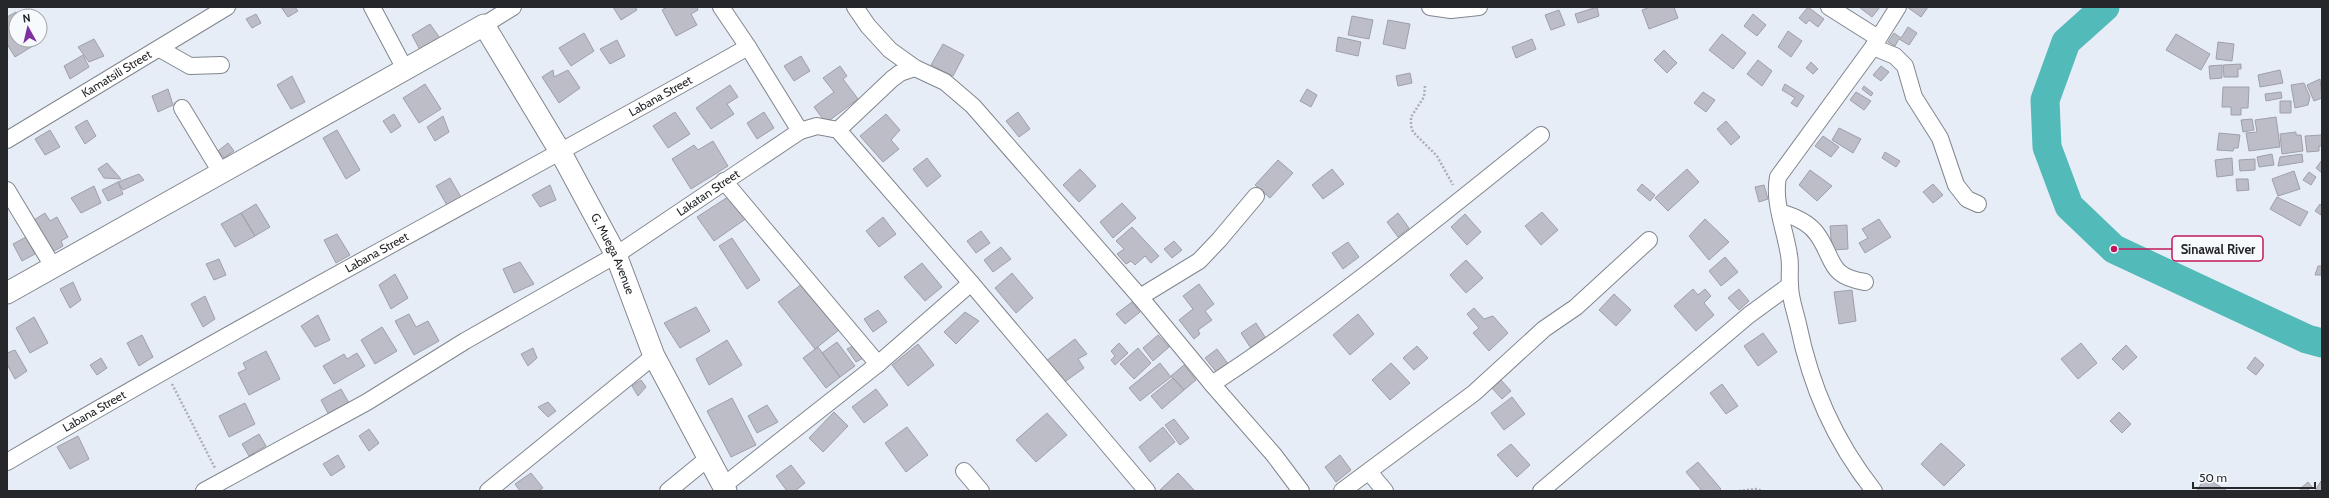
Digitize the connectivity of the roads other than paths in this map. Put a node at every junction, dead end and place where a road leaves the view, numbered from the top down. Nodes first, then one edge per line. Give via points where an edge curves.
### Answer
1 (227, 7) edge
2 (372, 7) edge
3 (513, 7) edge
4 (720, 7) edge
5 (855, 7) edge
6 (1430, 7) edge
7 (1479, 7) edge
8 (1829, 7) edge
9 (1898, 7) edge
10 (484, 25) junction
11 (1875, 42) junction
12 (748, 47) junction
13 (160, 49) junction
14 (221, 65) dead end
15 (915, 68) junction
16 (406, 71) junction
17 (182, 108) dead end
18 (838, 130) junction
19 (800, 131) junction
20 (1541, 135) dead end
21 (7, 140) edge
22 (561, 153) junction
23 (222, 174) junction
24 (724, 181) junction
25 (7, 190) edge
26 (1256, 196) dead end
27 (1978, 204) dead end
28 (1782, 215) junction
29 (1649, 240) dead end
30 (616, 255) junction
31 (54, 268) junction
32 (971, 282) junction
33 (1865, 282) dead end
34 (1790, 285) junction
35 (7, 293) edge
36 (1140, 297) junction
37 (654, 356) junction
38 (878, 364) junction
39 (1212, 384) junction
40 (707, 459) junction
41 (7, 462) edge
42 (964, 472) dead end
43 (1368, 472) junction
44 (724, 488) edge
45 (204, 491) edge
46 (488, 491) edge
47 (668, 491) edge
48 (981, 491) edge
49 (1147, 491) edge
50 (1301, 491) edge
51 (1342, 491) edge
52 (1385, 491) edge
53 (1541, 491) edge
54 (1874, 491) edge

1 - 13 street, Kamatsili Street
2 - 16 street
3 - 10 street
4 - 12 street
5 - 15 street via 882,42
6 - 7 street via 1452,10
8 - 11 street
9 - 11 street
10 - 16 street
10 - 22 street, G. Muega Avenue
11 - 27 street via 1905,66 1914,97 1940,138 1956,185 1968,199
11 - 28 street via 1778,177 1777,200
12 - 19 street
12 - 22 street, Labana Street
13 - 14 street via 190,66
13 - 21 street, Kamatsili Street
15 - 18 street via 892,79
15 - 36 street via 945,82 972,106
16 - 23 street
17 - 23 street
18 - 19 street, Lakatan Street via 817,126
18 - 32 street
19 - 24 street, Lakatan Street
20 - 39 street via 1462,199 1260,352
22 - 30 street, G. Muega Avenue
22 - 41 street, Labana Street via 164,370
23 - 31 street
24 - 30 street, Lakatan Street
24 - 38 street
25 - 31 street
26 - 36 street via 1199,261
28 - 33 street via 1800,218 1817,234 1832,264 1845,277
28 - 34 street via 1789,256
29 - 43 street via 1576,307 1544,329 1474,393
30 - 37 street, G. Muega Avenue
30 - 45 street, Lakatan Street via 465,341 367,402
31 - 35 street
32 - 38 street
32 - 49 street
34 - 53 street via 1749,315
34 - 54 street via 1803,349 1818,396 1849,458
36 - 39 street
37 - 40 street, G. Muega Avenue
37 - 46 street
38 - 44 street
39 - 50 street via 1278,460
40 - 44 street, G. Muega Avenue
40 - 47 street
42 - 48 street
43 - 51 street
43 - 52 street

